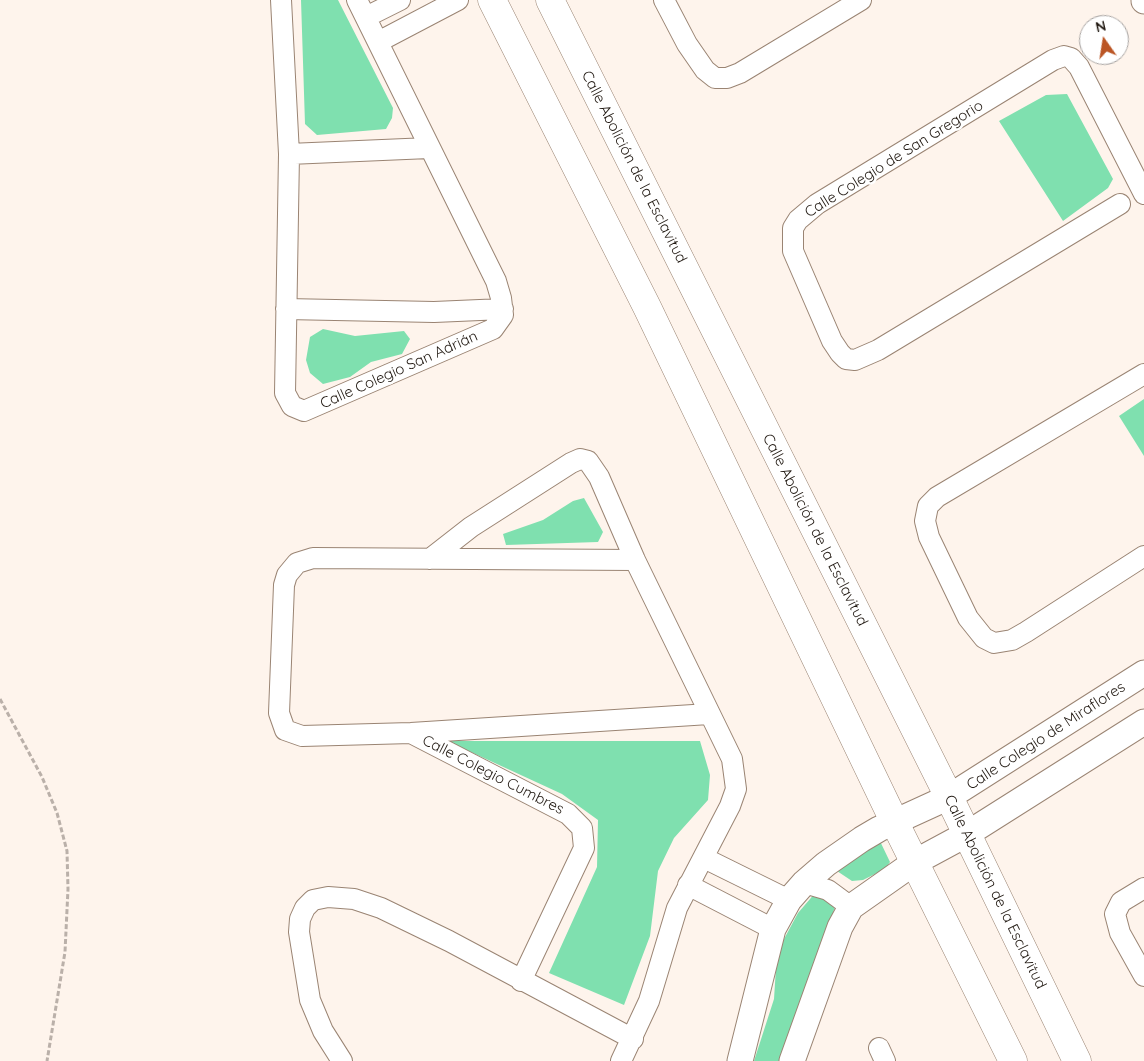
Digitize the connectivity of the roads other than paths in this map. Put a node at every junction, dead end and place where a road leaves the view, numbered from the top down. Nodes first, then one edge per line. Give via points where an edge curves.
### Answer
1 (281, 0) edge
2 (400, 0) edge
3 (458, 0) edge
4 (492, 0) edge
5 (550, 0) edge
6 (664, 0) edge
7 (861, 0) edge
8 (361, 9) edge
9 (378, 42) junction
10 (429, 148) junction
11 (289, 154) junction
12 (1142, 182) edge
13 (1144, 201) edge
14 (1120, 204) junction
15 (286, 309) junction
16 (503, 309) junction
17 (1144, 374) edge
18 (1144, 556) edge
19 (430, 560) junction
20 (635, 560) junction
21 (1144, 673) edge
22 (709, 714) junction
23 (1144, 722) edge
24 (411, 733) junction
25 (949, 797) junction
26 (894, 821) junction
27 (967, 834) junction
28 (704, 858) junction
29 (915, 862) junction
30 (688, 885) junction
31 (1144, 888) edge
32 (797, 891) junction
33 (851, 907) junction
34 (773, 930) junction
35 (1144, 976) edge
36 (521, 981) junction
37 (633, 1039) junction
38 (342, 1061) edge
39 (621, 1061) edge
40 (740, 1061) edge
41 (792, 1061) edge
42 (1013, 1061) edge
43 (1077, 1061) edge

1 - 11 street, Calle Colegio San Adrián
2 - 8 street
3 - 9 street
4 - 26 main road via 647,307
5 - 25 main road, Calle Abolición de la Esclavitud
6 - 7 street via 698,62 715,78 740,73
8 - 9 street
9 - 10 street
10 - 11 street
10 - 16 street via 496,281
11 - 15 street, Calle Colegio San Adrián
12 - 14 street, Calle Colegio de San Gregorio
12 - 14 street, Calle Colegio de San Gregorio via 1079,66 1064,56 817,204 793,228 793,251 832,341 846,359 855,360 878,350
13 - 14 street, Calle Colegio de San Gregorio
15 - 16 street, Calle Colegio San Adrián via 434,312
15 - 16 street, Calle Colegio San Adrián via 285,393 292,406 304,411 492,329 501,320
17 - 18 street via 937,497 928,506 925,521 929,537 968,618 984,638 994,643 1012,640 1026,632
19 - 20 street, Calle Colegio Cumbres
19 - 20 street via 471,527 580,459 588,461 599,477
19 - 24 street, Calle Colegio Cumbres via 313,558 292,567 284,586 279,713 285,730 302,736
20 - 22 street
21 - 25 street, Calle Colegio de Miraflores
22 - 24 street, Calle Colegio Cumbres
22 - 28 street via 732,759 736,789
23 - 27 street
24 - 36 street, Calle Colegio Cumbres via 568,814 582,828 584,848
25 - 26 street, Calle Colegio de Miraflores
25 - 27 main road, Calle Abolición de la Esclavitud
26 - 29 main road
26 - 32 street, Calle Colegio de Miraflores via 862,838 826,864
27 - 29 street
27 - 43 main road, Calle Abolición de la Esclavitud
28 - 30 street
28 - 32 street
29 - 33 street
29 - 42 main road
30 - 34 street
30 - 37 street via 677,908 649,1001
31 - 35 street via 1121,902 1115,914 1120,933
32 - 33 street via 828,890
32 - 34 street, Calle Colegio de Miraflores
33 - 41 street via 840,927
34 - 40 street, Calle Colegio de Miraflores
36 - 37 street
36 - 38 street via 381,908 354,899 328,897 314,900 300,919 303,968 310,1000 323,1031
37 - 39 street

